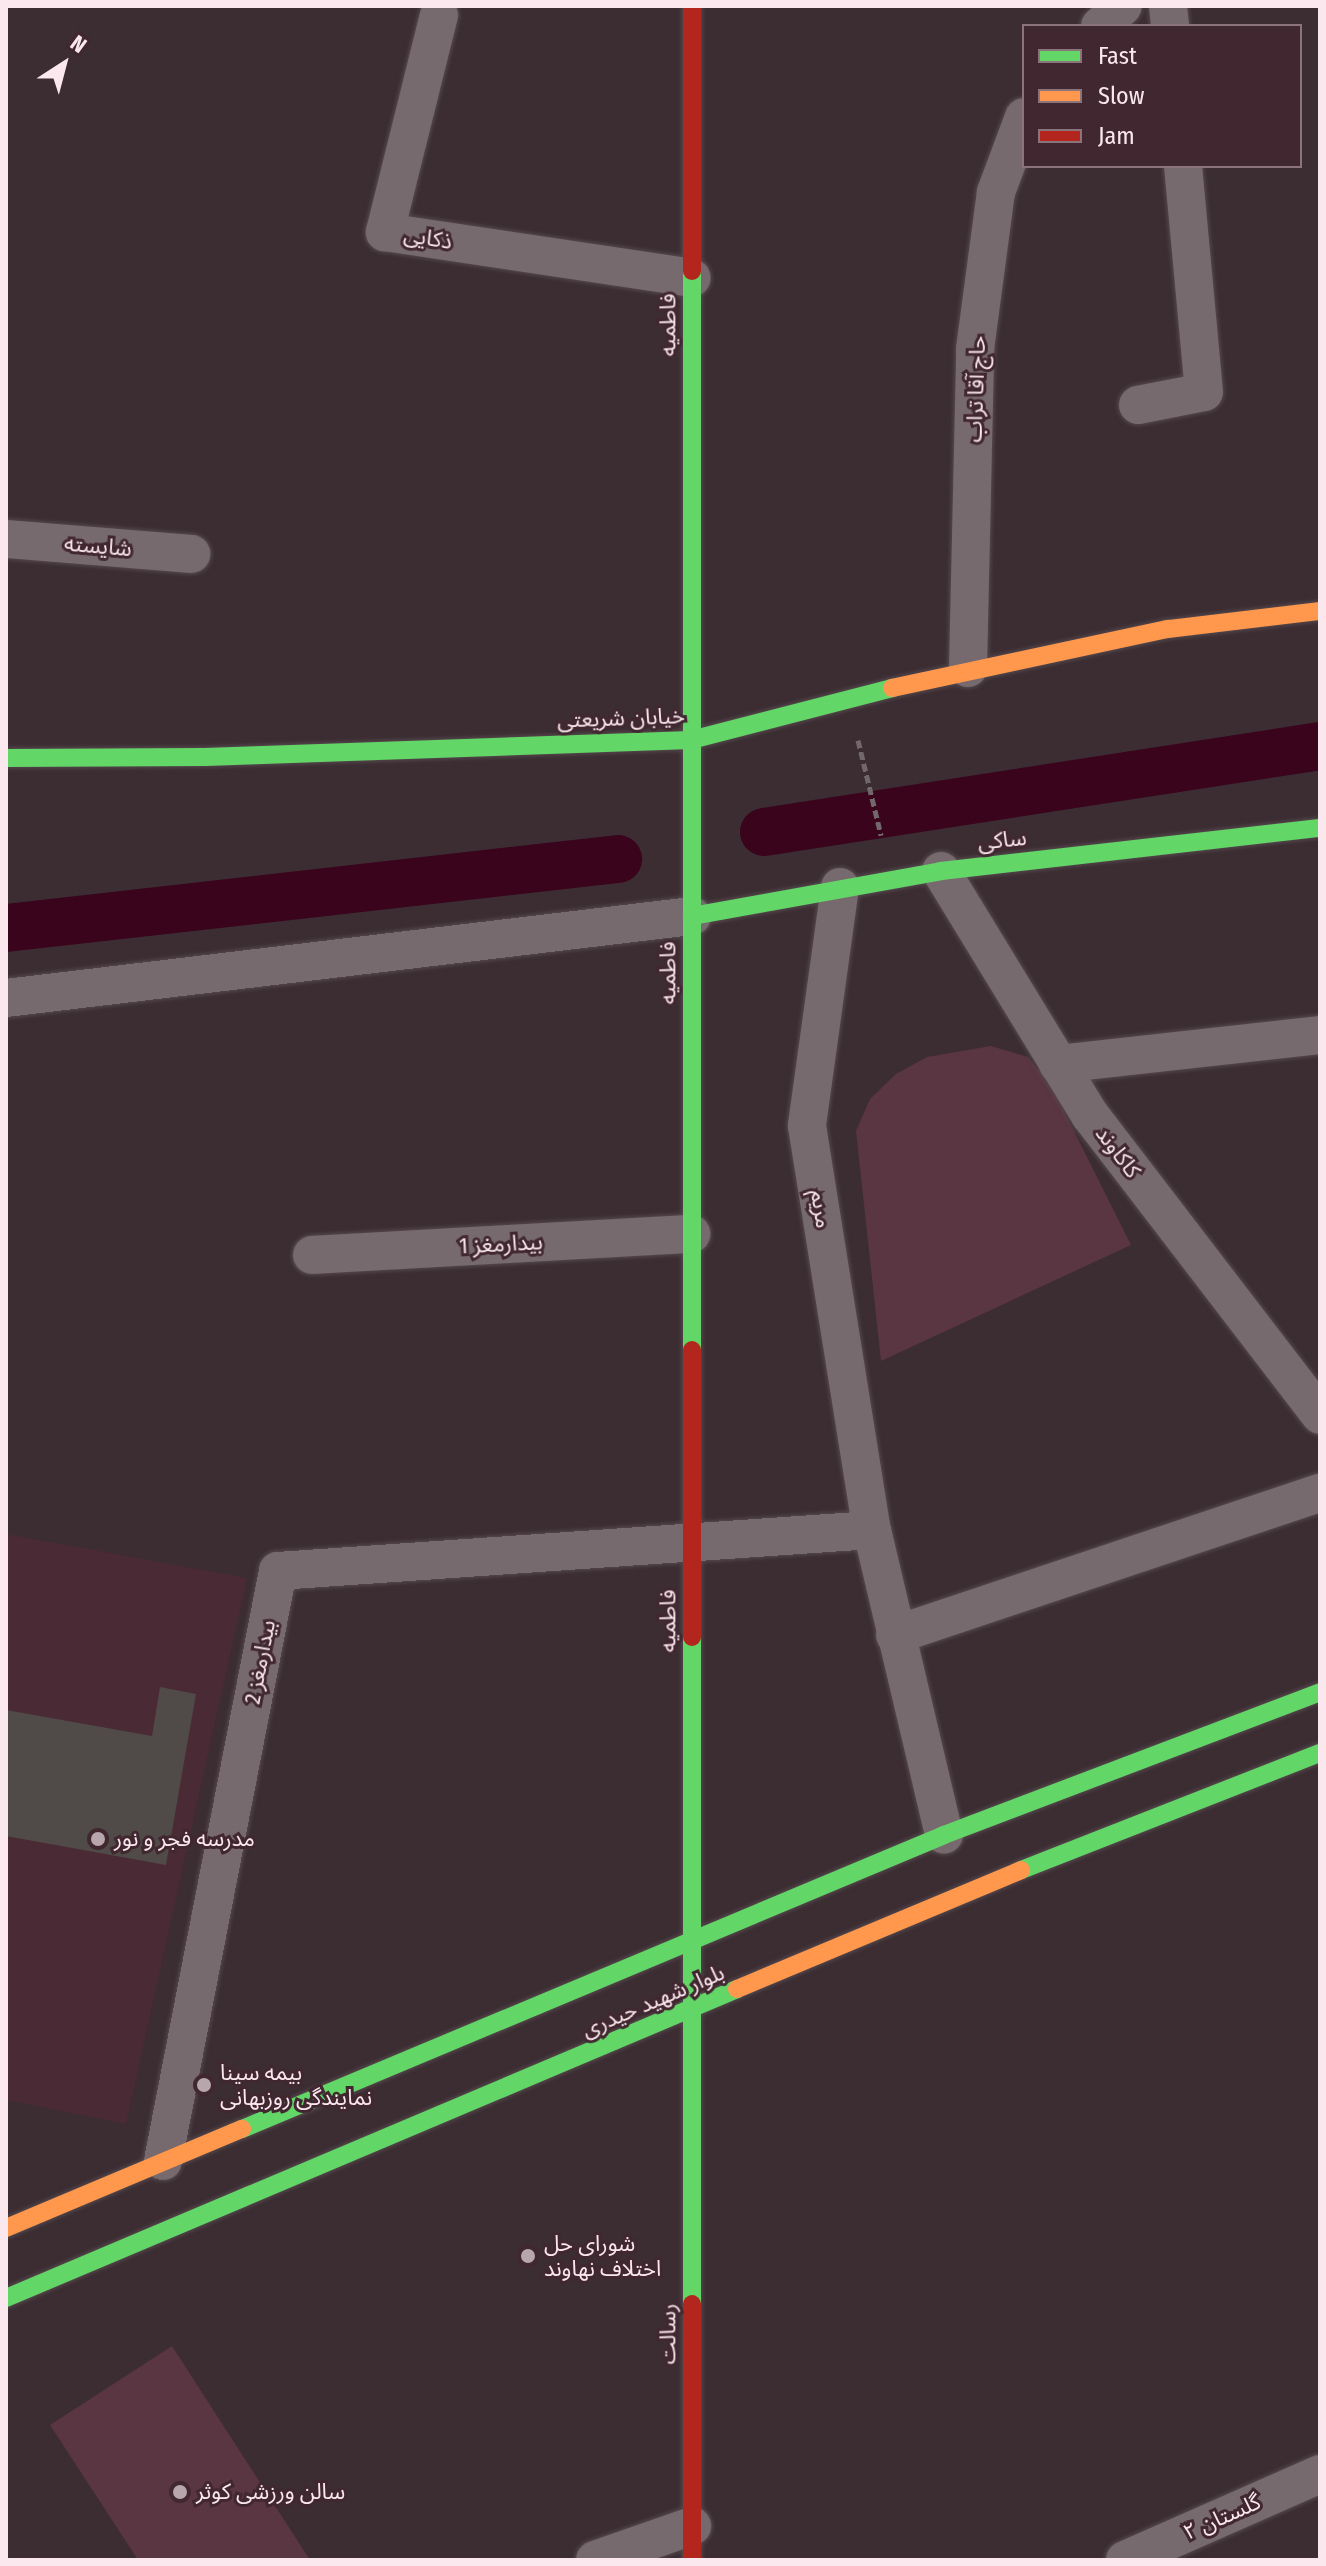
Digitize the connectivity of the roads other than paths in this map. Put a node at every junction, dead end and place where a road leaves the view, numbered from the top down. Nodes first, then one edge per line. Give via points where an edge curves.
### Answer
1 (692, 6) edge
2 (1123, 6) edge
3 (439, 15) dead end
4 (1102, 24) edge
5 (1022, 122) edge
6 (1183, 168) edge
7 (692, 278) junction
8 (1138, 405) dead end
9 (6, 539) edge
10 (191, 554) dead end
11 (1320, 611) edge
12 (968, 668) junction
13 (691, 740) junction
14 (6, 758) edge
15 (1320, 828) edge
16 (941, 871) junction
17 (840, 887) junction
18 (692, 916) junction
19 (6, 998) edge
20 (1320, 1035) edge
21 (1058, 1064) junction
22 (691, 1234) junction
23 (312, 1255) dead end
24 (1320, 1415) edge
25 (1320, 1493) edge
26 (872, 1530) junction
27 (692, 1539) junction
28 (895, 1635) junction
29 (1320, 1692) edge
30 (1320, 1753) edge
31 (944, 1835) junction
32 (691, 1940) junction
33 (692, 2011) junction
34 (163, 2161) junction
35 (6, 2228) edge
36 (6, 2298) edge
37 (1320, 2474) edge
38 (692, 2543) edge
39 (595, 2560) edge
40 (1125, 2560) edge

1 - 7 street, فاطمیه
2 - 4 street
3 - 7 street, ذکایی via 385,232
5 - 12 street, حاج آقا تراب via 996,192 975,349
6 - 8 street via 1204,392
7 - 13 street, فاطمیه
9 - 10 street, شایسته
11 - 12 street, خیابان شریعتی via 1168,629
12 - 13 street, خیابان شریعتی
13 - 14 street, خیابان شریعتی via 205,757
13 - 18 street, فاطمیه
15 - 16 street, ساکی
16 - 17 street, ساکی
16 - 21 street, کاکاوند
17 - 18 street, ساکی
17 - 26 street, مریم via 807,1126
18 - 19 street
18 - 22 street, فاطمیه
20 - 21 street
21 - 24 street, کاکاوند via 1090,1115
22 - 23 street, بیدارمغز 1
22 - 27 street, فاطمیه
25 - 28 street
26 - 27 street
26 - 28 street, مریم
27 - 32 street, فاطمیه
27 - 34 street, بیدارمغز 2 via 278,1571
28 - 31 street, مریم
29 - 31 street, بلوار شهید حیدری
30 - 33 street, بلوار شهید حیدری via 1002,1877
31 - 32 street, بلوار شهید حیدری
32 - 33 street, فاطمیه
32 - 34 street, بلوار شهید حیدری
33 - 36 street, بلوار شهید حیدری
33 - 38 street, رسالت
34 - 35 street, بلوار شهید حیدری
37 - 40 street, گلستان ۲
38 - 39 street

